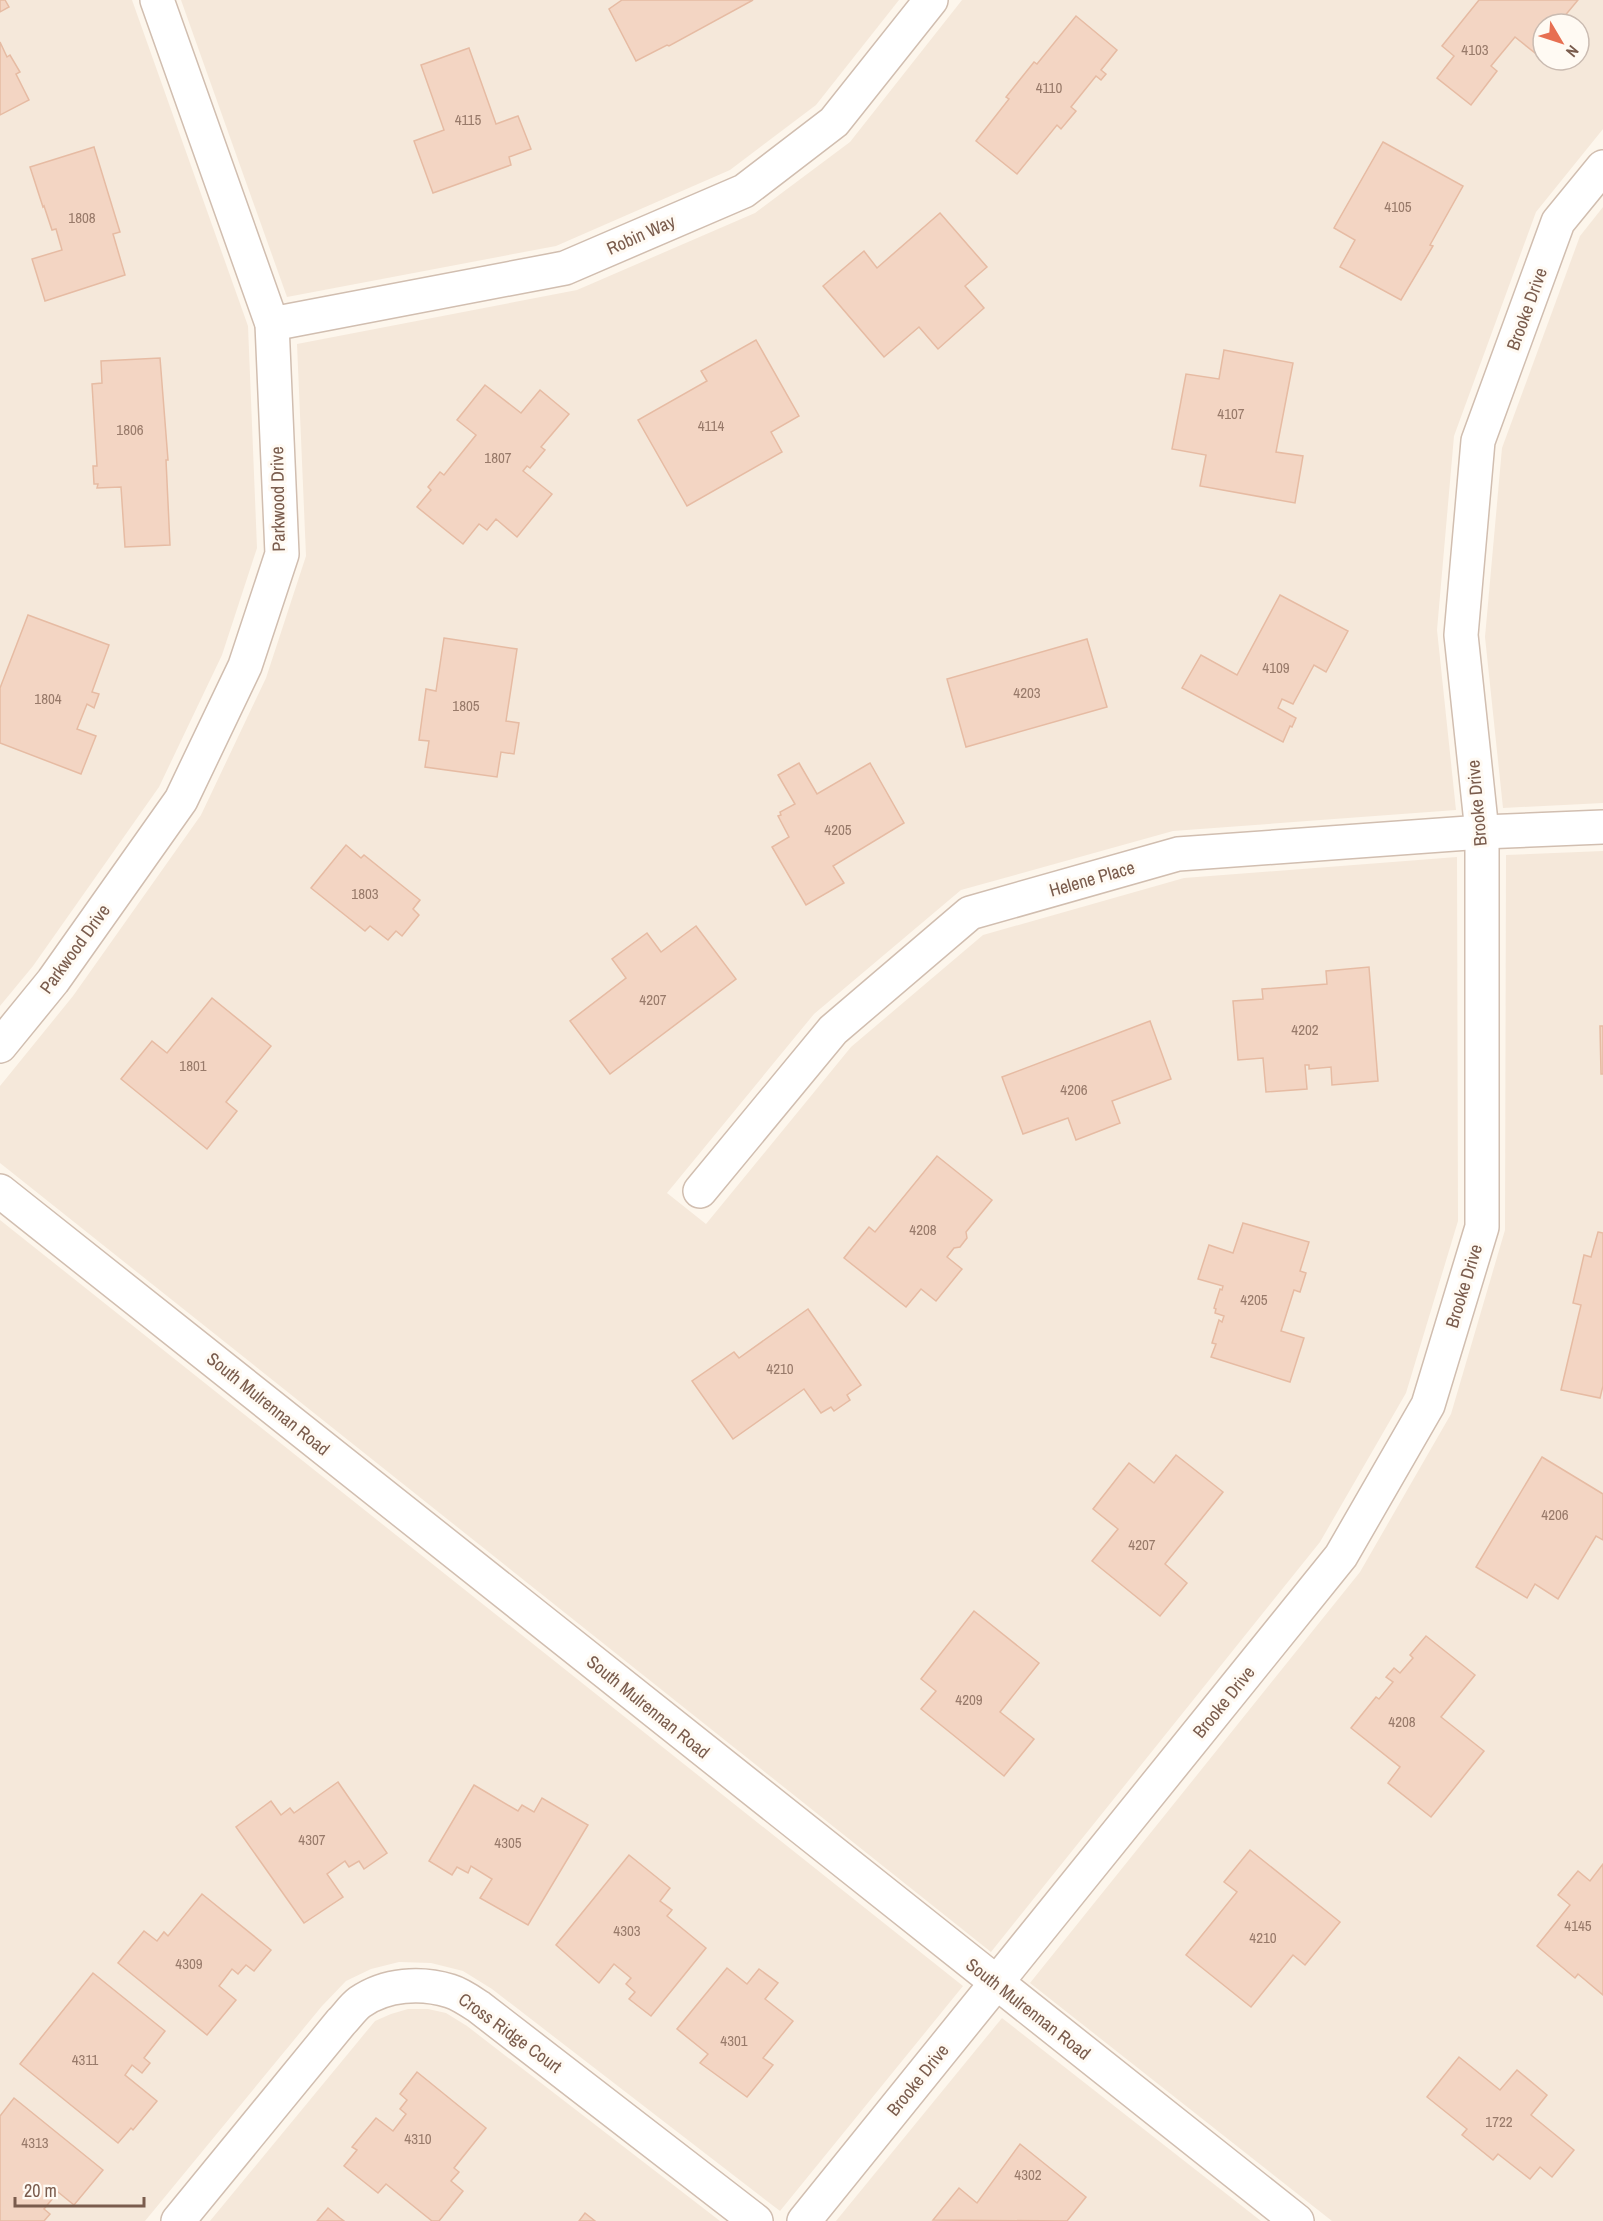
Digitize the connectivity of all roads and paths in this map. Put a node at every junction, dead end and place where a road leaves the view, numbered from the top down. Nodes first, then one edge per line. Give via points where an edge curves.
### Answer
1 (156, 0) edge
2 (931, 0) edge
3 (1603, 167) edge
4 (272, 324) junction
5 (1603, 827) edge
6 (1482, 832) junction
7 (0, 1046) edge
8 (0, 1191) edge
9 (700, 1191) dead end
10 (997, 1984) junction
11 (178, 2221) edge
12 (756, 2221) edge
13 (804, 2221) edge
14 (1297, 2221) edge

1 - 4 street, Parkwood Drive
2 - 4 street, Robin Way via 834,122 744,191 565,268
3 - 6 street, Brooke Drive via 1558,222 1478,441 1461,635
4 - 7 street, Parkwood Drive via 282,554 244,666 181,800 53,981
5 - 6 street, Helene Place
6 - 9 street, Helene Place via 1178,854 970,913 833,1030
6 - 10 street, Brooke Drive via 1482,1227 1428,1405 1341,1556
8 - 10 street, South Mulrennan Road
10 - 13 street, Brooke Drive
10 - 14 street, South Mulrennan Road
11 - 12 street, Cross Ridge Court via 359,2003 402,1986 428,1986 452,1991 479,2007

